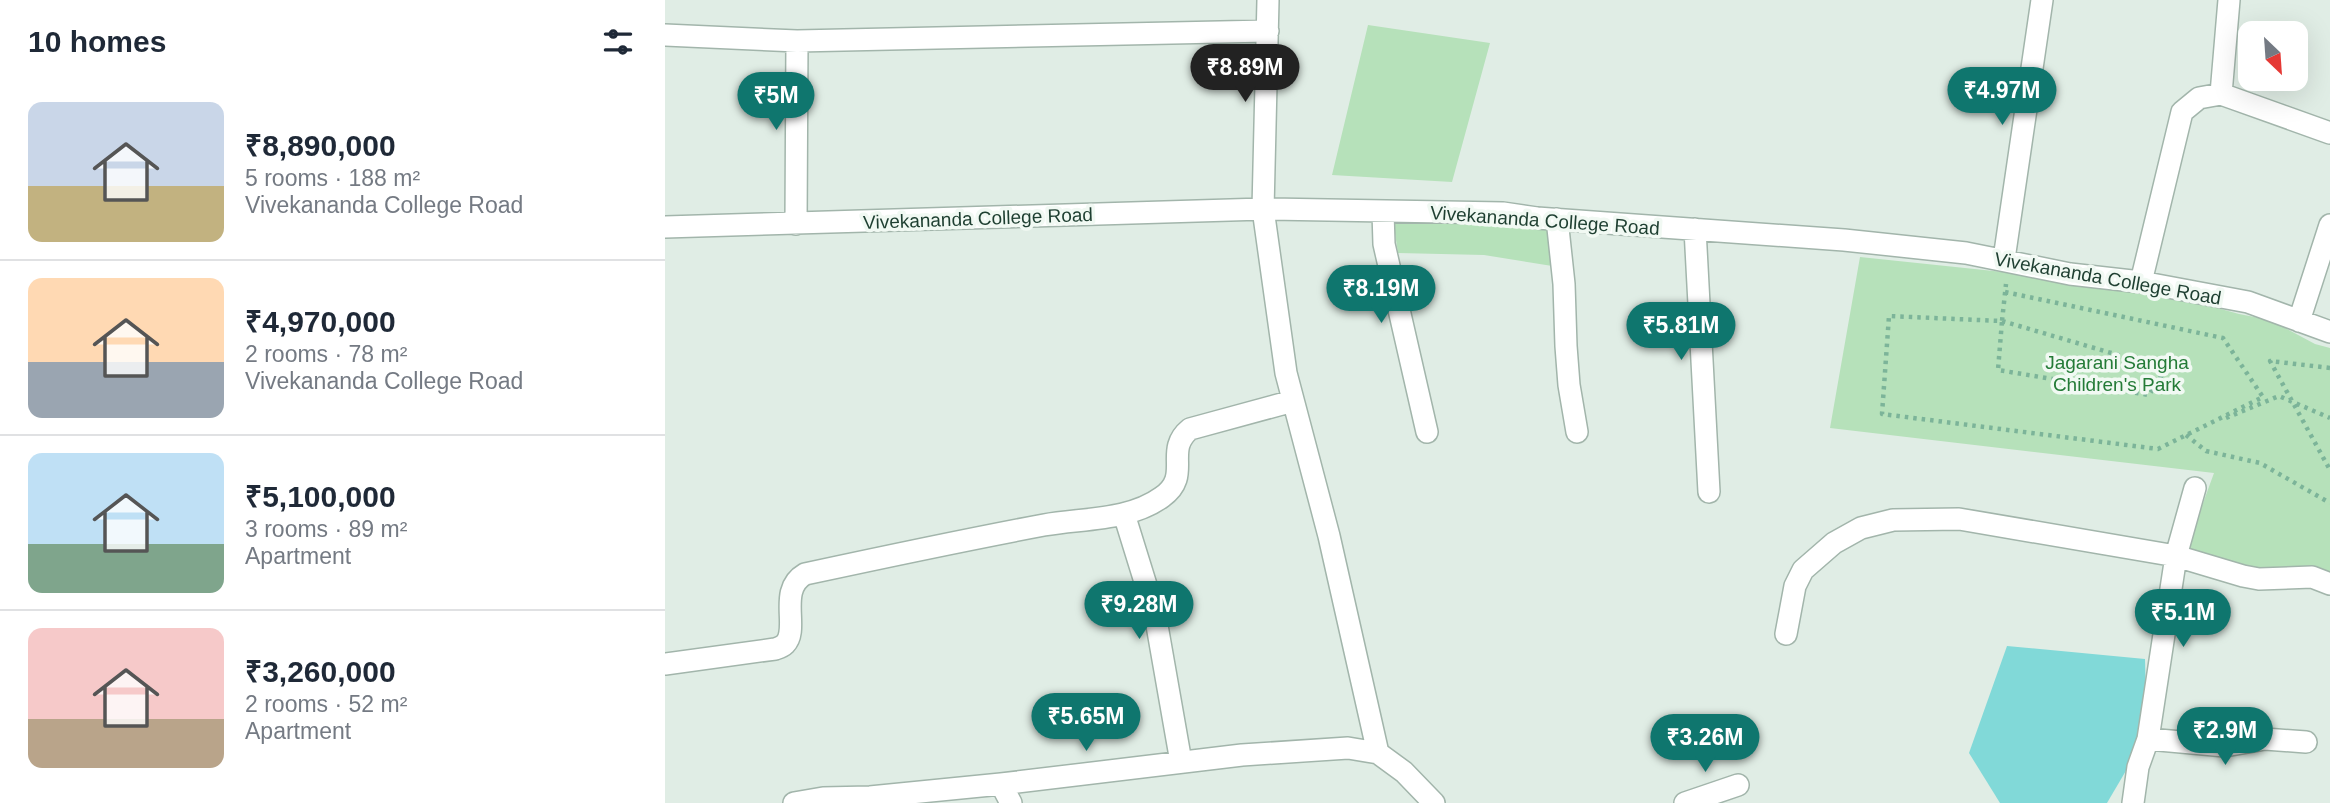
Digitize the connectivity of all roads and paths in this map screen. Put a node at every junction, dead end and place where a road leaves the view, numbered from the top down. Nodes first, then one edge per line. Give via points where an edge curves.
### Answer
1 (1268, 0) edge
2 (2042, 0) edge
3 (2229, 0) edge
4 (1268, 31) junction
5 (665, 35) edge
6 (797, 41) junction
7 (2221, 94) junction
8 (2330, 134) edge
9 (1263, 209) junction
10 (1383, 212) junction
11 (1556, 219) junction
12 (796, 224) junction
13 (2330, 225) edge
14 (665, 227) edge
15 (1695, 229) junction
16 (2004, 259) junction
17 (2141, 282) junction
18 (2005, 292) junction
19 (2002, 321) junction
20 (2299, 321) junction
21 (2330, 332) edge
22 (2330, 368) edge
23 (1293, 401) junction
24 (2293, 402) junction
25 (2330, 418) edge
26 (1427, 432) dead end
27 (1577, 432) dead end
28 (2184, 436) junction
29 (2330, 470) edge
30 (2195, 488) dead end
31 (1709, 492) dead end
32 (2330, 503) edge
33 (1124, 514) junction
34 (2176, 556) junction
35 (2330, 584) edge
36 (1786, 634) dead end
37 (665, 664) edge
38 (2148, 738) junction
39 (2306, 742) dead end
40 (1378, 753) junction
41 (1181, 762) junction
42 (1000, 784) junction
43 (1738, 785) dead end
44 (794, 803) edge
45 (1011, 803) edge
46 (1434, 803) edge
47 (1685, 803) edge
48 (2133, 803) edge

1 - 4 street
2 - 16 street
3 - 7 street
4 - 6 street
4 - 9 street
5 - 6 street
6 - 12 street
7 - 8 street
7 - 17 street via 2199,99 2182,112
9 - 10 street, Vivekananda College Road
9 - 12 street, Vivekananda College Road
9 - 23 street
10 - 11 street, Vivekananda College Road via 1503,213
10 - 26 street via 1384,244
11 - 15 street, Vivekananda College Road
11 - 27 street
12 - 14 street, Vivekananda College Road
13 - 20 street
15 - 16 street, Vivekananda College Road
15 - 31 street
16 - 17 street, Vivekananda College Road via 2070,274
16 - 18 path
17 - 20 street, Vivekananda College Road via 2248,302
18 - 19 path
18 - 28 path via 2223,338 2263,397
19 - 19 path via 1998,370 2149,395 2166,369
19 - 28 path via 1889,317 1882,414 2158,449
20 - 21 street, Vivekananda College Road
22 - 24 path via 2270,361
23 - 33 street via 1190,429 1177,448 1178,476 1173,489 1148,507
23 - 40 street
24 - 25 path
24 - 28 path via 2279,396
24 - 29 path
28 - 32 path via 2206,451 2260,463
30 - 34 street
33 - 37 street via 805,574 790,593 785,644
33 - 41 street via 1155,614
34 - 35 street via 2259,579 2312,577
34 - 36 street via 1959,519 1893,520 1861,528 1834,543 1803,570 1795,586
34 - 38 street
38 - 39 street via 2225,746 2265,739
38 - 48 street
40 - 41 street via 1348,748
40 - 46 street
41 - 42 street
42 - 44 street
42 - 45 street
43 - 47 street

